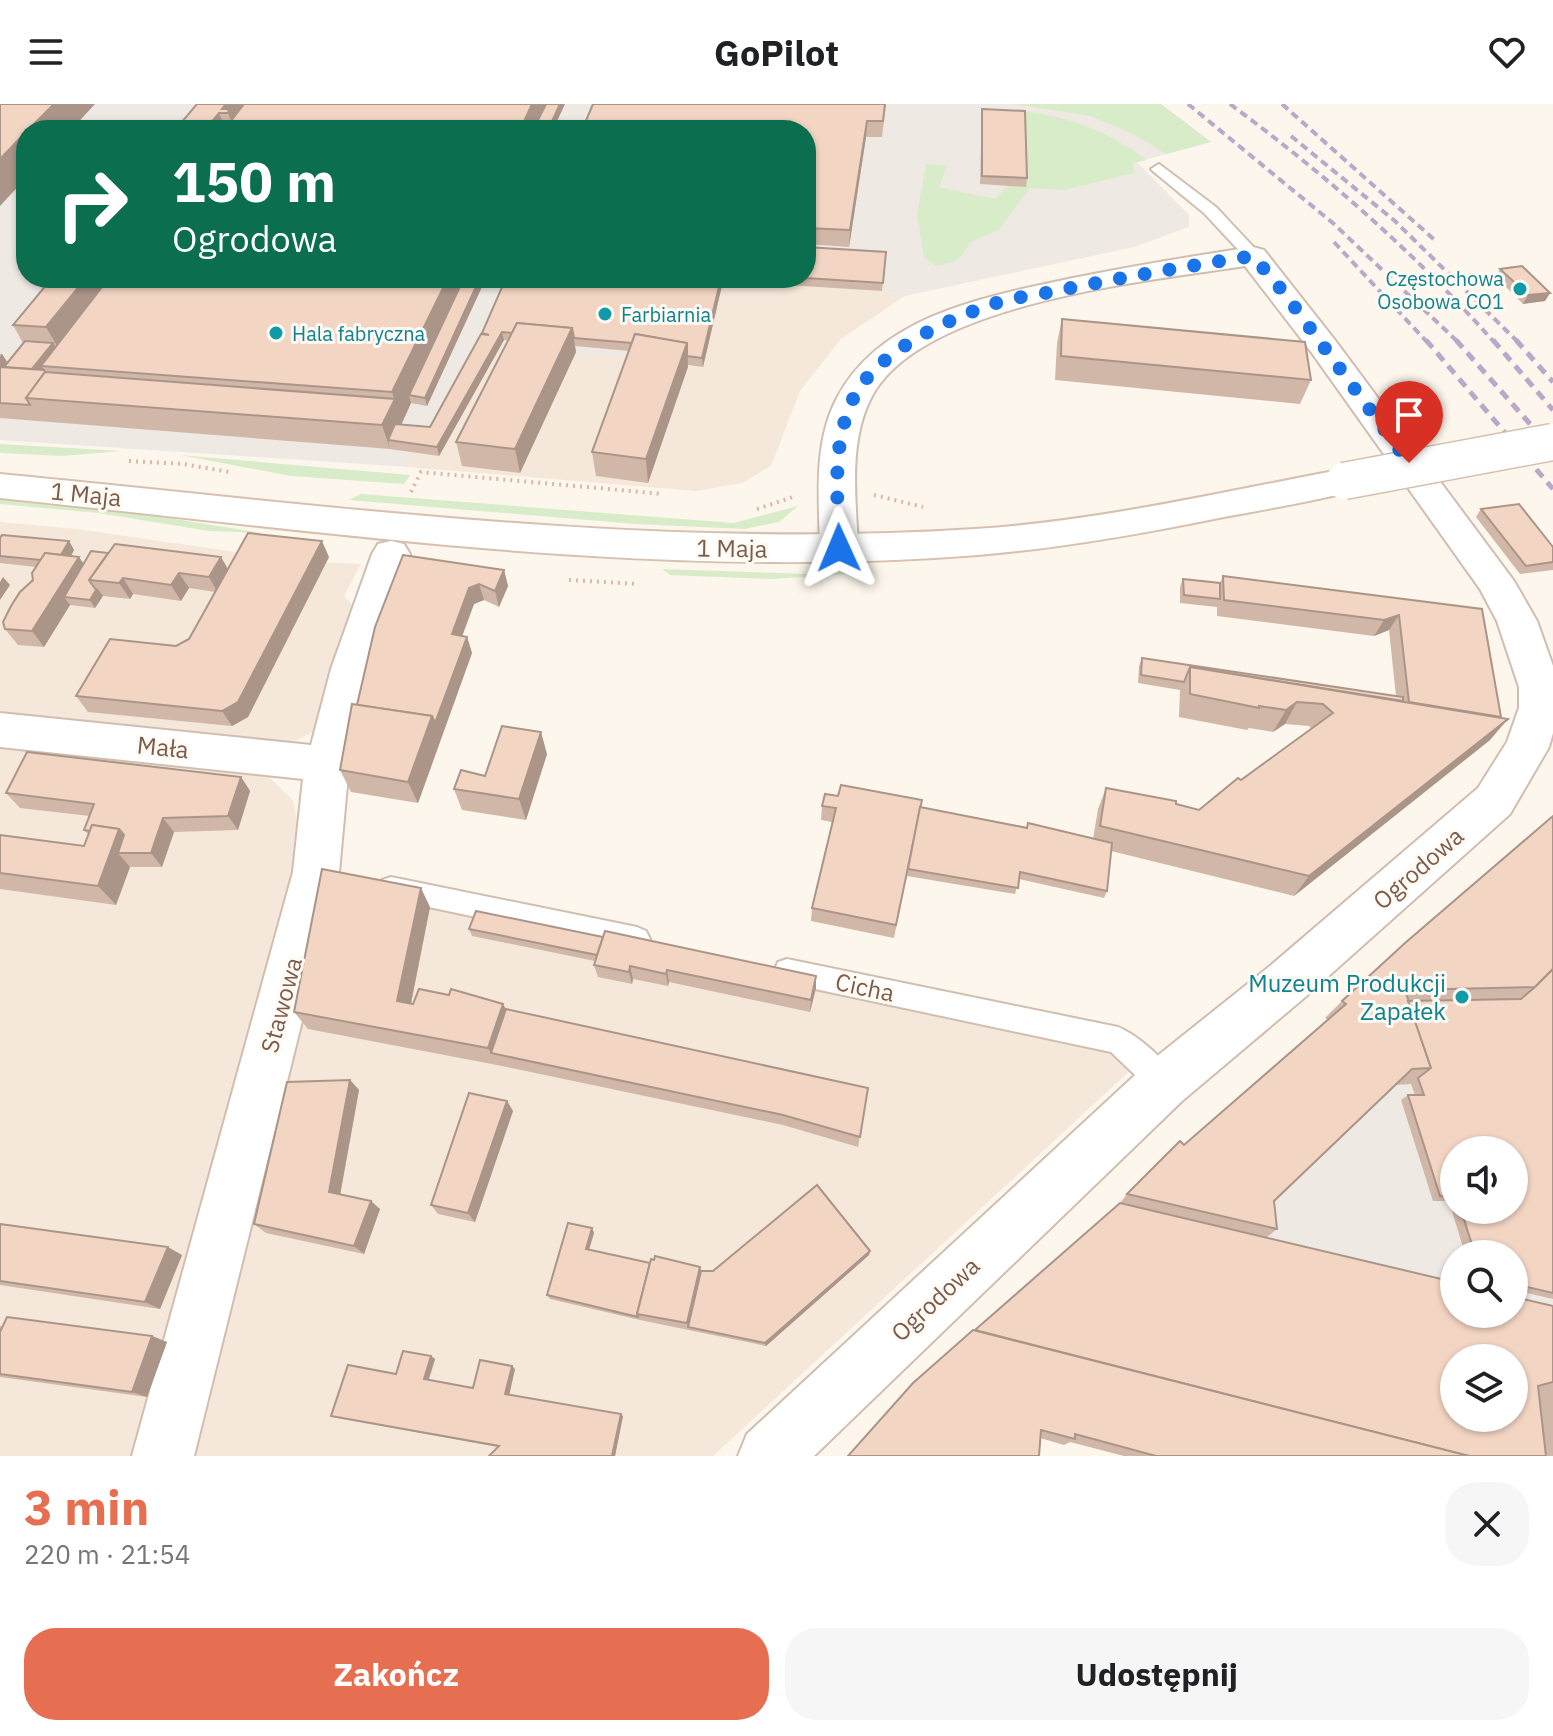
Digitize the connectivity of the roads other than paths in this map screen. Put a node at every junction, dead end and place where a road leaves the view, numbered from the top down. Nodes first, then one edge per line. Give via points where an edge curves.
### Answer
1 (1159, 169) dead end
2 (1253, 256) junction
3 (1553, 442) edge
4 (0, 486) edge
5 (839, 548) junction
6 (391, 554) dead end
7 (0, 730) edge
8 (327, 764) junction
9 (342, 877) junction
10 (655, 943) edge
11 (763, 966) edge
12 (1164, 1083) junction
13 (163, 1456) edge
14 (769, 1456) edge

1 - 2 lane, Ogrodowa via 1218,218
2 - 5 street via 994,303 923,335 871,373 854,398 837,446
2 - 12 street, Ogrodowa via 1495,581 1523,635 1540,687 1540,708 1520,761 1494,801
3 - 5 street, 1 Maja, bridge via 1046,536
4 - 5 street, 1 Maja via 564,541 736,550
6 - 8 street, Stawowa
7 - 8 street, Mała
8 - 9 street, Stawowa
9 - 10 lane
9 - 13 street, Stawowa
11 - 12 lane, Cicha via 1118,1040
12 - 14 street, Ogrodowa

